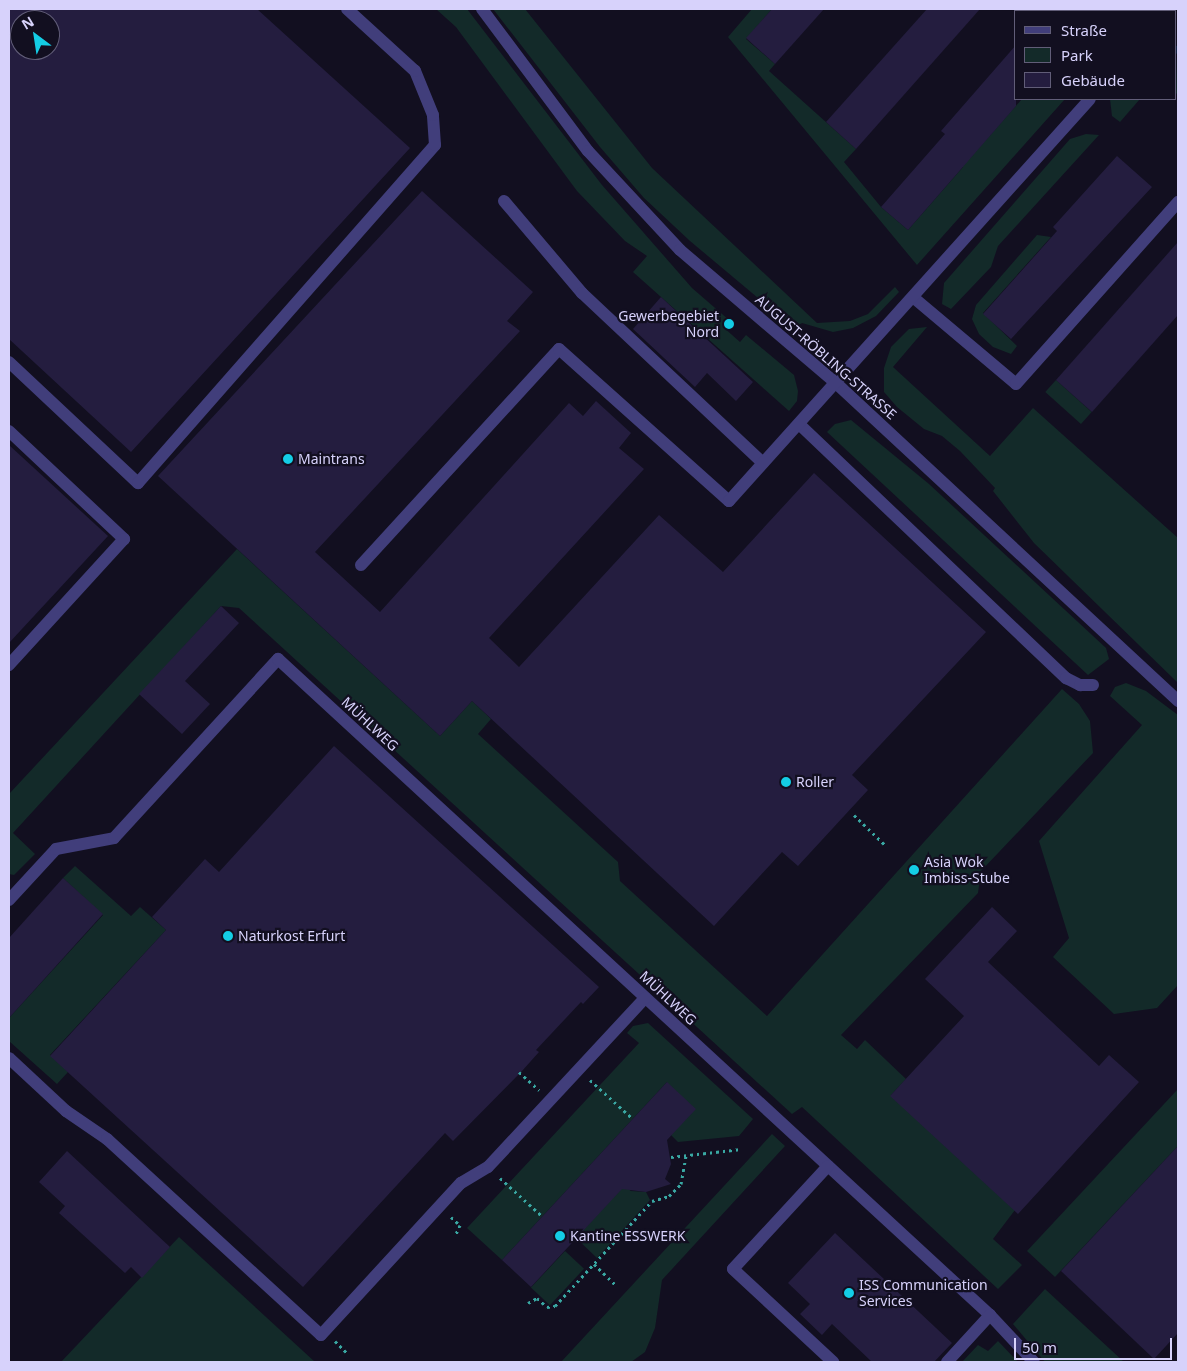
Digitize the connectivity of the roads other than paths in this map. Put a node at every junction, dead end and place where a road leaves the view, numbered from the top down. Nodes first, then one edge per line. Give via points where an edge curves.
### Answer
1 (347, 9) edge
2 (482, 9) edge
3 (1089, 100) edge
4 (504, 201) dead end
5 (1178, 202) edge
6 (914, 298) junction
7 (9, 362) edge
8 (837, 384) junction
9 (798, 424) junction
10 (9, 431) edge
11 (763, 463) junction
12 (361, 565) dead end
13 (9, 665) edge
14 (1093, 685) dead end
15 (1178, 701) edge
16 (9, 900) edge
17 (646, 998) junction
18 (9, 1058) edge
19 (828, 1166) junction
20 (990, 1315) junction
21 (833, 1362) edge
22 (947, 1362) edge
23 (1034, 1362) edge

1 - 7 street via 415,71 433,115 435,145 138,482
2 - 8 street, AUGUST-RÖBLING-STRASSE via 588,151 634,203 680,250
3 - 6 street
4 - 11 street via 582,294
5 - 6 street via 1016,384
6 - 8 street
8 - 9 street
8 - 15 street, AUGUST-RÖBLING-STRASSE
9 - 11 street
9 - 14 street via 1066,678 1080,685
10 - 13 street via 124,539
11 - 12 street via 729,501 559,349
16 - 17 street, MÜHLWEG via 56,849 114,838 278,659
17 - 18 street via 488,1167 462,1183 322,1335 107,1139 66,1112
17 - 19 street, MÜHLWEG
19 - 20 street, MÜHLWEG
19 - 21 street via 733,1269
20 - 22 street
20 - 23 street, MÜHLWEG

